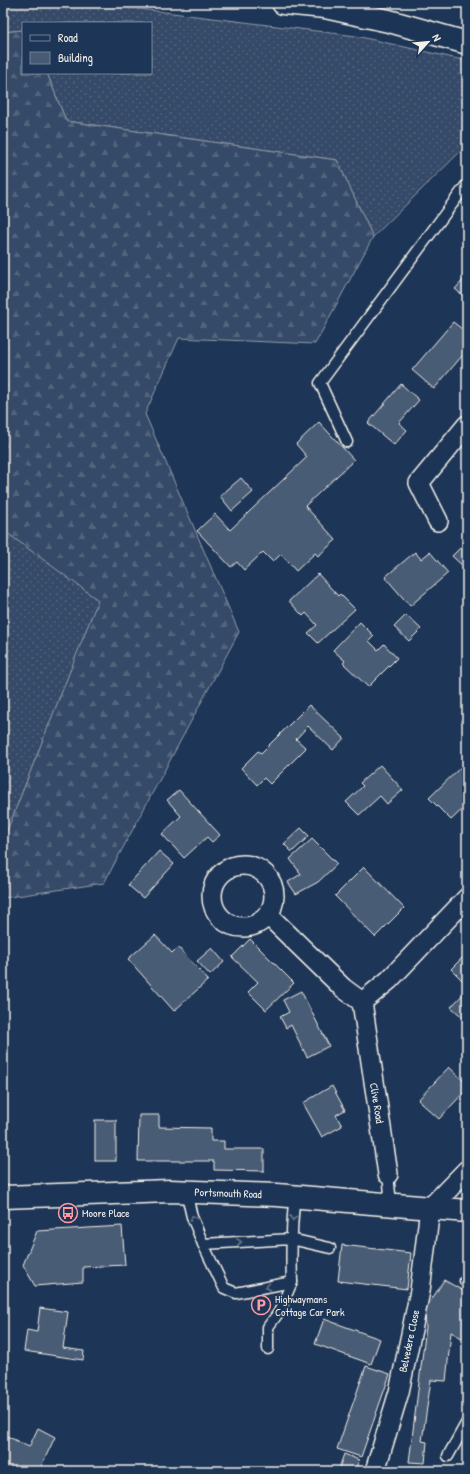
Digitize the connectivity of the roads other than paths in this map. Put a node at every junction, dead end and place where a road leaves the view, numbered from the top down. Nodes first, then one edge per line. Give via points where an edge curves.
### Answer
1 (283, 3) edge
2 (467, 43) edge
3 (467, 184) edge
4 (467, 426) edge
5 (348, 442) dead end
6 (438, 521) dead end
7 (467, 898) edge
8 (268, 915) dead end
9 (362, 1002) junction
10 (467, 1170) edge
11 (388, 1174) joint
12 (186, 1191) junction
13 (295, 1196) junction
14 (3, 1197) edge
15 (392, 1204) junction
16 (450, 1209) edge
17 (291, 1239) junction
18 (203, 1244) junction
19 (330, 1248) dead end
20 (292, 1282) junction
21 (268, 1349) dead end
22 (467, 1422) edge
23 (448, 1456) dead end
24 (375, 1471) edge

1 - 2 main road via 325,7 389,21
3 - 5 lane via 320,382
4 - 6 street via 419,483
7 - 9 street via 389,980
8 - 9 street via 343,988
9 - 11 street, Clive Road
10 - 16 street
11 - 15 lane, Clive Road
12 - 13 main road, Portsmouth Road
12 - 14 main road, Portsmouth Road
18 -> 12 lane via 192,1217
13 - 15 main road, Portsmouth Road
13 -> 17 lane
15 - 16 main road, Portsmouth Road
16 - 24 street, Belvedere Close via 420,1292 399,1392
18 -> 17 lane
17 - 19 lane
17 - 20 lane
20 -> 18 lane via 236,1293 224,1288
20 - 21 lane via 279,1312 268,1327
22 - 23 lane

